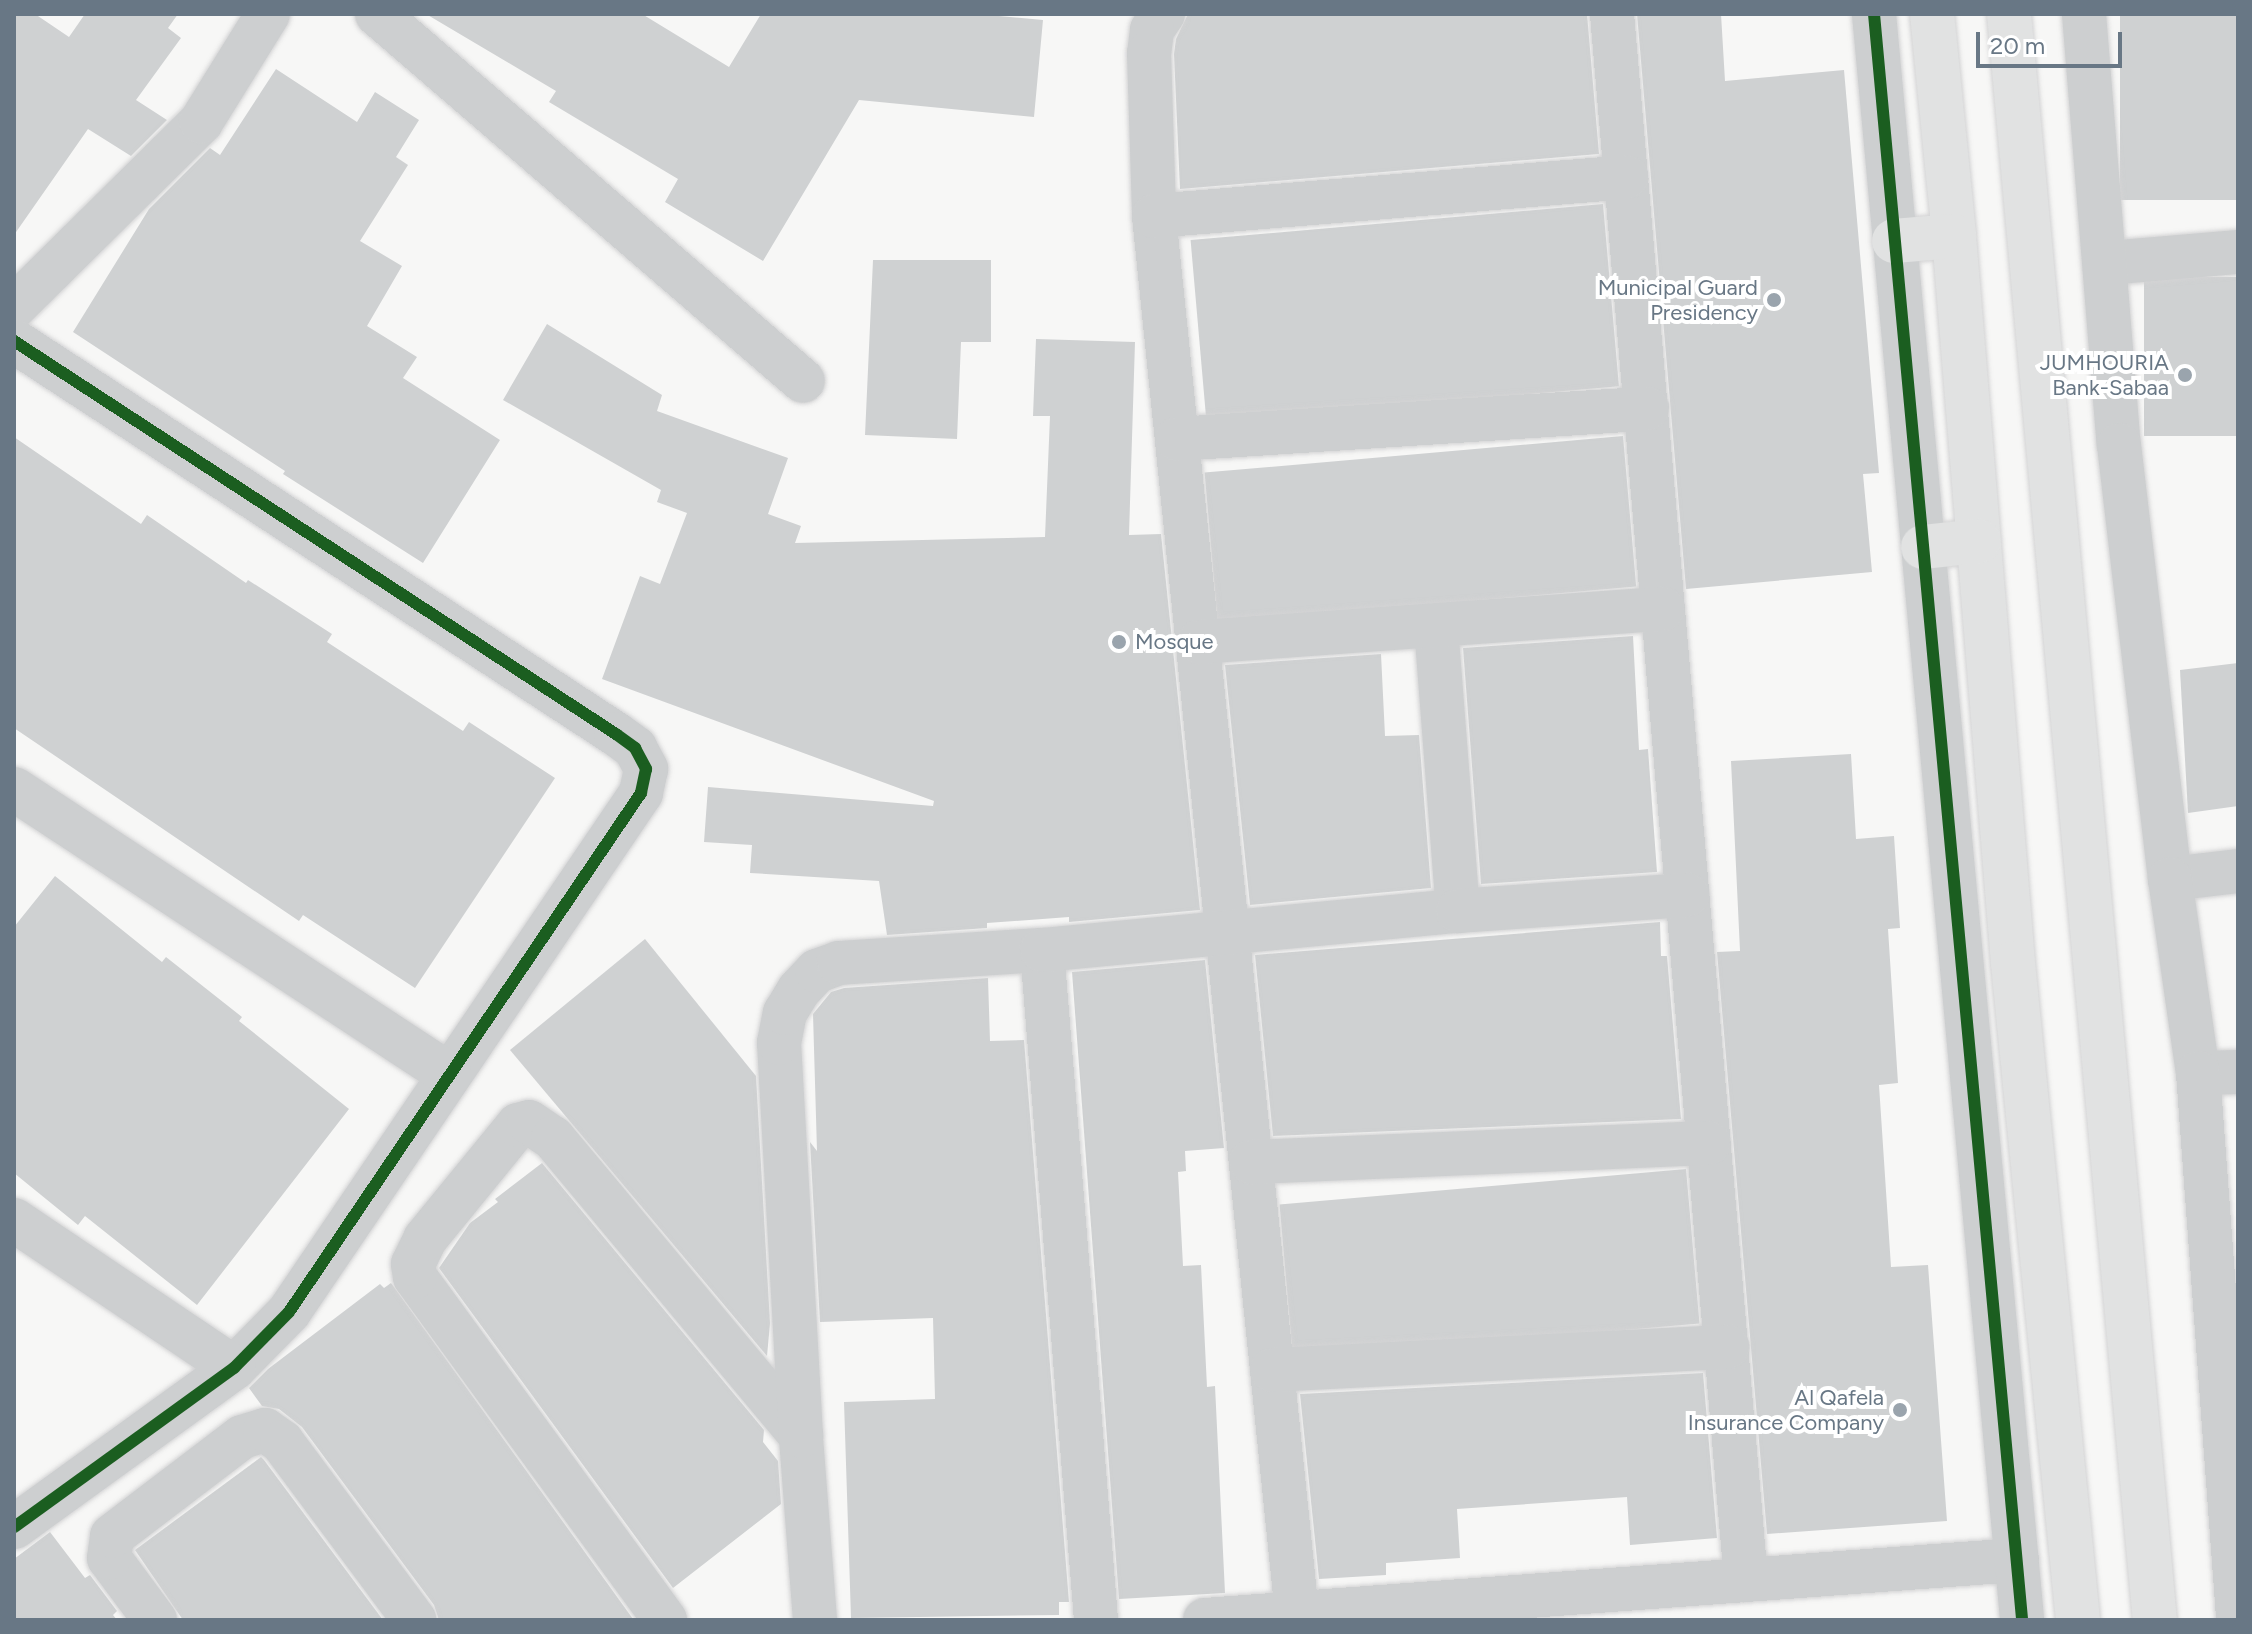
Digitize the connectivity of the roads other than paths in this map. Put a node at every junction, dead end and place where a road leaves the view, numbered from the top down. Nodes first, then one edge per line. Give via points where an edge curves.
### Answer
1 (268, 14) edge
2 (377, 14) edge
3 (1163, 14) edge
4 (1612, 14) edge
5 (1874, 14) edge
6 (1932, 14) edge
7 (2009, 14) edge
8 (2084, 14) edge
9 (1626, 177) junction
10 (1154, 216) junction
11 (1954, 236) junction
12 (1894, 241) junction
13 (2238, 252) edge
14 (2107, 263) junction
15 (14, 307) edge
16 (14, 341) edge
17 (803, 381) dead end
18 (1647, 409) junction
19 (1177, 439) junction
20 (1979, 541) junction
21 (1923, 547) junction
22 (1663, 609) junction
23 (1436, 626) junction
24 (1199, 642) junction
25 (14, 789) edge
26 (2238, 871) edge
27 (2170, 879) junction
28 (1687, 895) junction
29 (1458, 911) junction
30 (1228, 934) junction
31 (1042, 950) junction
32 (2218, 1072) edge
33 (450, 1075) junction
34 (1709, 1143) junction
35 (1251, 1162) junction
36 (14, 1220) edge
37 (1727, 1347) junction
38 (234, 1368) junction
39 (1272, 1370) junction
40 (801, 1436) junction
41 (14, 1527) edge
42 (2017, 1560) junction
43 (1746, 1580) junction
44 (1297, 1613) junction
45 (2238, 1617) edge
46 (155, 1620) edge
47 (414, 1620) edge
48 (665, 1620) edge
49 (815, 1620) edge
50 (1096, 1620) edge
51 (1205, 1620) edge
52 (2022, 1620) edge
53 (2078, 1620) edge
54 (2155, 1620) edge

1 - 15 street via 201,122
2 - 17 street
3 - 10 street via 1152,30 1149,53
4 - 9 street
5 - 12 street
6 - 11 highway
7 - 54 highway
8 - 14 street
9 - 10 street
9 - 18 street
10 - 19 street
11 - 12 highway
11 - 20 highway
12 - 21 street
13 - 14 street
14 - 27 street via 2119,445
16 - 33 street via 635,748 646,769 641,793
18 - 19 street
18 - 22 street
19 - 24 street
20 - 21 highway
20 - 53 highway via 2013,963
21 - 42 street
22 - 23 street
22 - 28 street
23 - 24 street
23 - 29 street
24 - 30 street
25 - 33 street
26 - 27 street
27 - 32 street
28 - 29 street
28 - 34 street
29 - 30 street
30 - 31 street
30 - 35 street
31 - 40 street via 839,963 817,971 785,1013 779,1043
31 - 50 street
32 - 45 street
33 - 38 street via 289,1312
34 - 35 street
34 - 37 street
35 - 39 street
36 - 38 street
37 - 39 street
37 - 43 street
38 - 41 street
39 - 44 street
40 - 48 street via 553,1138 541,1126 518,1125 425,1239 413,1264 415,1277
40 - 49 street
42 - 43 street
42 - 52 street
43 - 44 street
44 - 51 street
46 - 47 street via 109,1558 112,1536 242,1437 265,1430 282,1442

